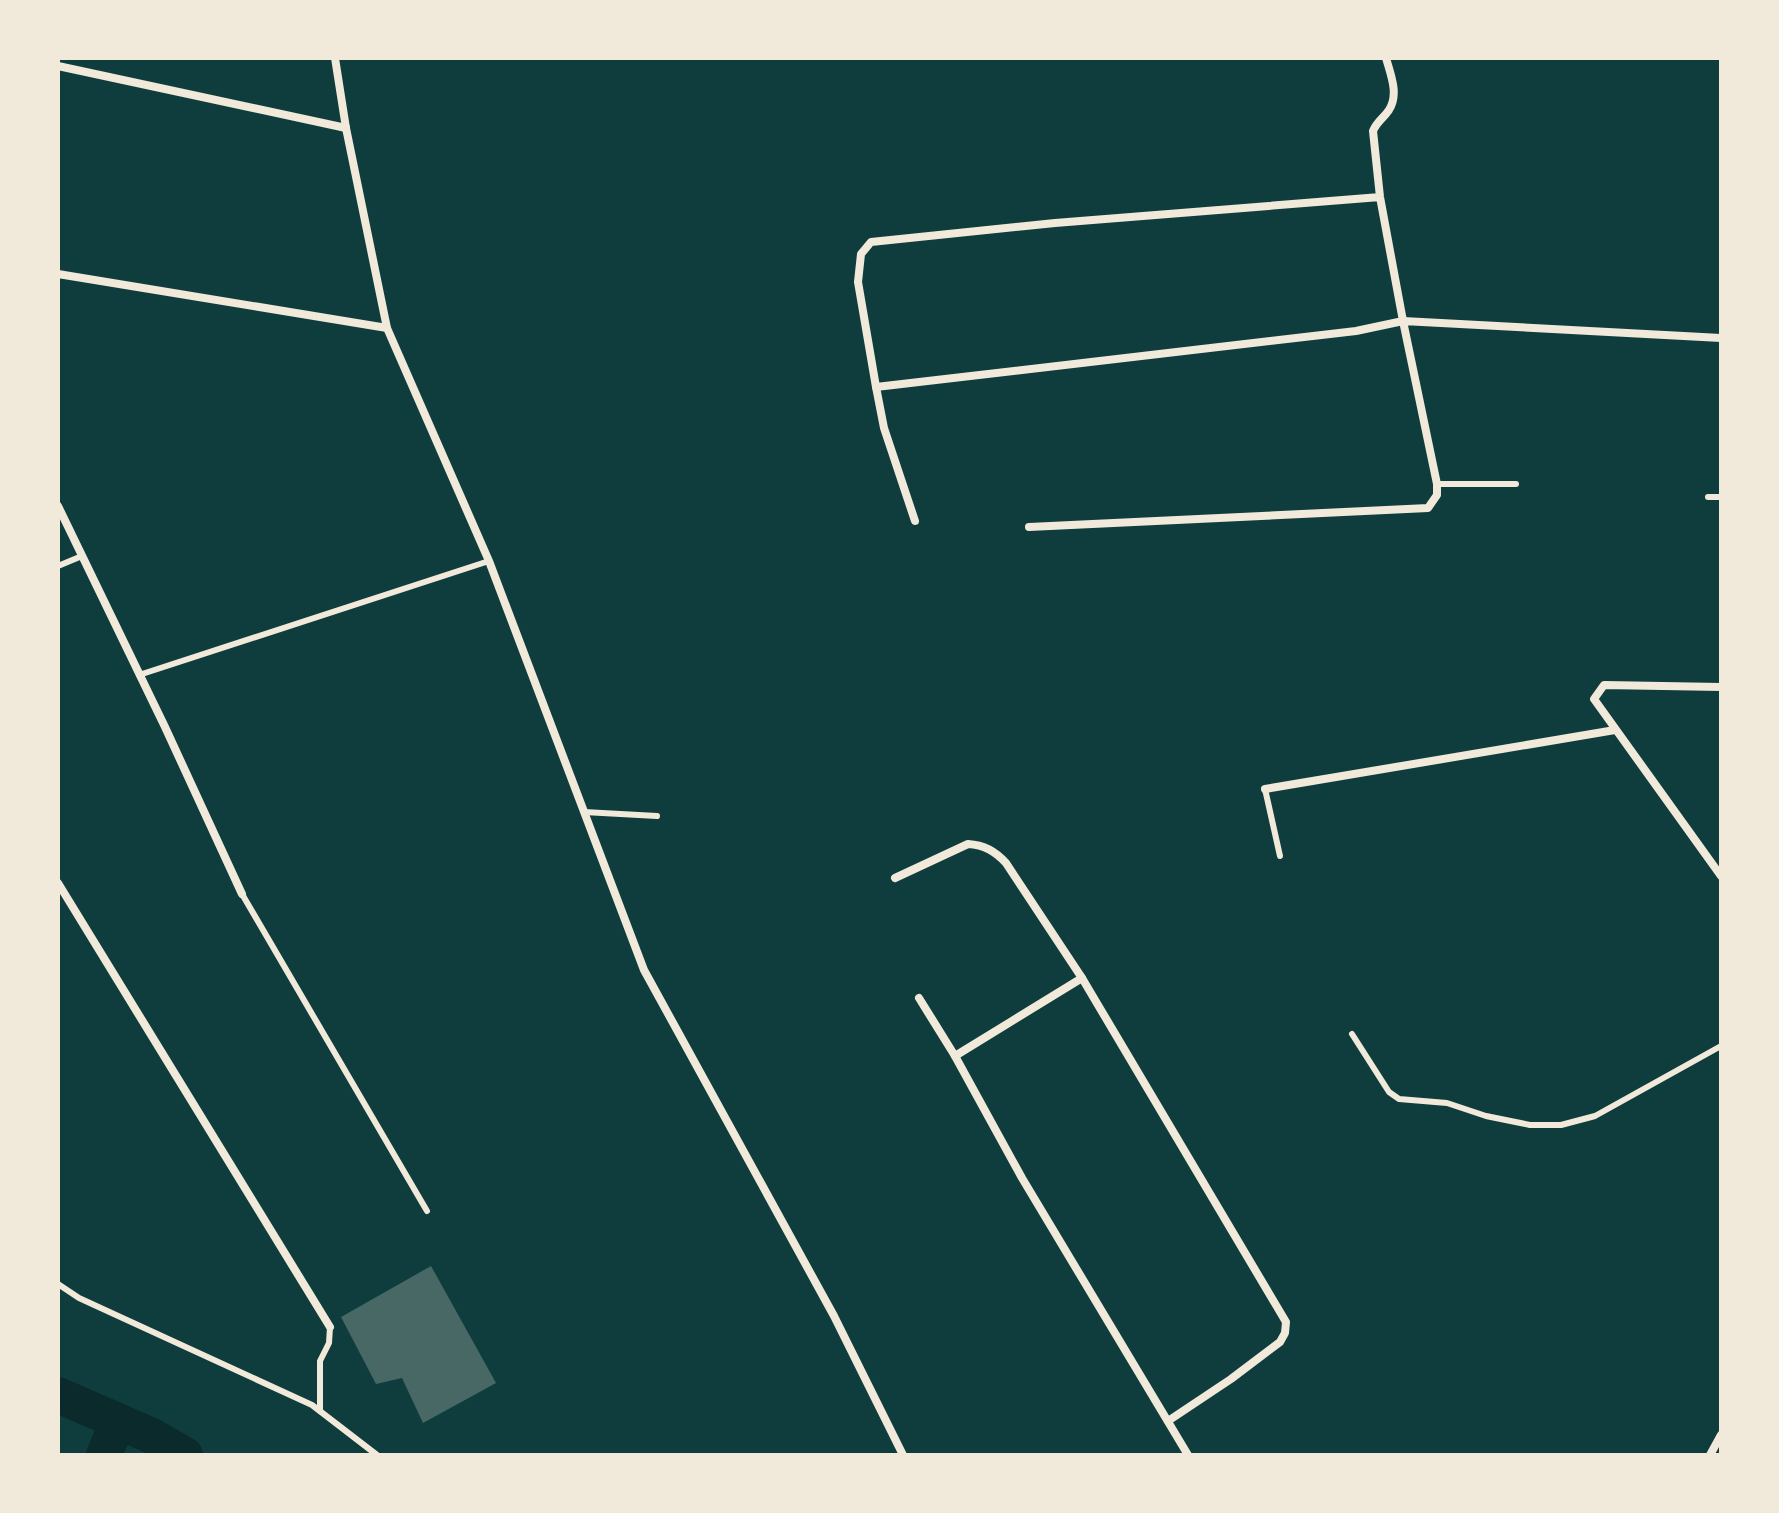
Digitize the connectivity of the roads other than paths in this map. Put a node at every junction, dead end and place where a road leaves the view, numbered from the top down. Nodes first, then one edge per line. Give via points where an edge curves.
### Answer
1 (335, 58) edge
2 (1386, 58) edge
3 (58, 66) edge
4 (346, 128) junction
5 (1380, 197) junction
6 (58, 274) edge
7 (1403, 321) junction
8 (387, 328) junction
9 (1721, 338) edge
10 (876, 387) junction
11 (1437, 484) junction
12 (1516, 484) dead end
13 (1708, 497) dead end
14 (1721, 497) edge
15 (58, 506) edge
16 (915, 521) dead end
17 (1029, 527) dead end
18 (82, 556) junction
19 (489, 561) junction
20 (58, 566) edge
21 (139, 675) junction
22 (1721, 687) edge
23 (1615, 730) junction
24 (1265, 789) joint
25 (584, 812) junction
26 (657, 816) dead end
27 (1280, 856) dead end
28 (1721, 876) edge
29 (895, 878) dead end
30 (58, 883) edge
31 (242, 894) joint
32 (1082, 978) junction
33 (919, 998) dead end
34 (1352, 1034) dead end
35 (1721, 1046) edge
36 (955, 1056) junction
37 (427, 1211) dead end
38 (58, 1284) edge
39 (330, 1327) joint
40 (320, 1411) junction
41 (1168, 1421) junction
42 (1721, 1435) edge
43 (377, 1455) edge
44 (903, 1455) edge
45 (1188, 1455) edge
46 (1710, 1455) edge

1 - 4 street
2 - 5 street via 1395,97 1373,131
3 - 4 street
4 - 8 street
5 - 7 street
5 - 10 street via 871,242 861,254 858,282
6 - 8 street
7 - 9 street
7 - 10 street via 1356,331
7 - 11 street
8 - 19 street
10 - 16 street
11 - 12 lane
11 - 17 street via 1428,508
13 - 14 lane
15 - 18 street
18 - 20 lane
18 - 21 street
19 - 21 lane
19 - 25 street
21 - 31 street
22 - 23 street via 1604,685 1594,699
23 - 24 street
23 - 28 street
24 - 27 lane
25 - 26 lane
25 - 44 street via 644,970 834,1316
29 - 32 street via 968,844 989,849 1006,863
30 - 39 street
31 - 37 lane
32 - 36 street
32 - 41 street via 1286,1322 1280,1342
33 - 36 street
34 - 35 lane via 1389,1092 1399,1099 1447,1103 1530,1125 1561,1125 1595,1116
36 - 41 street
38 - 40 lane
39 - 40 lane via 320,1361
40 - 43 lane
41 - 45 street
42 - 46 street

